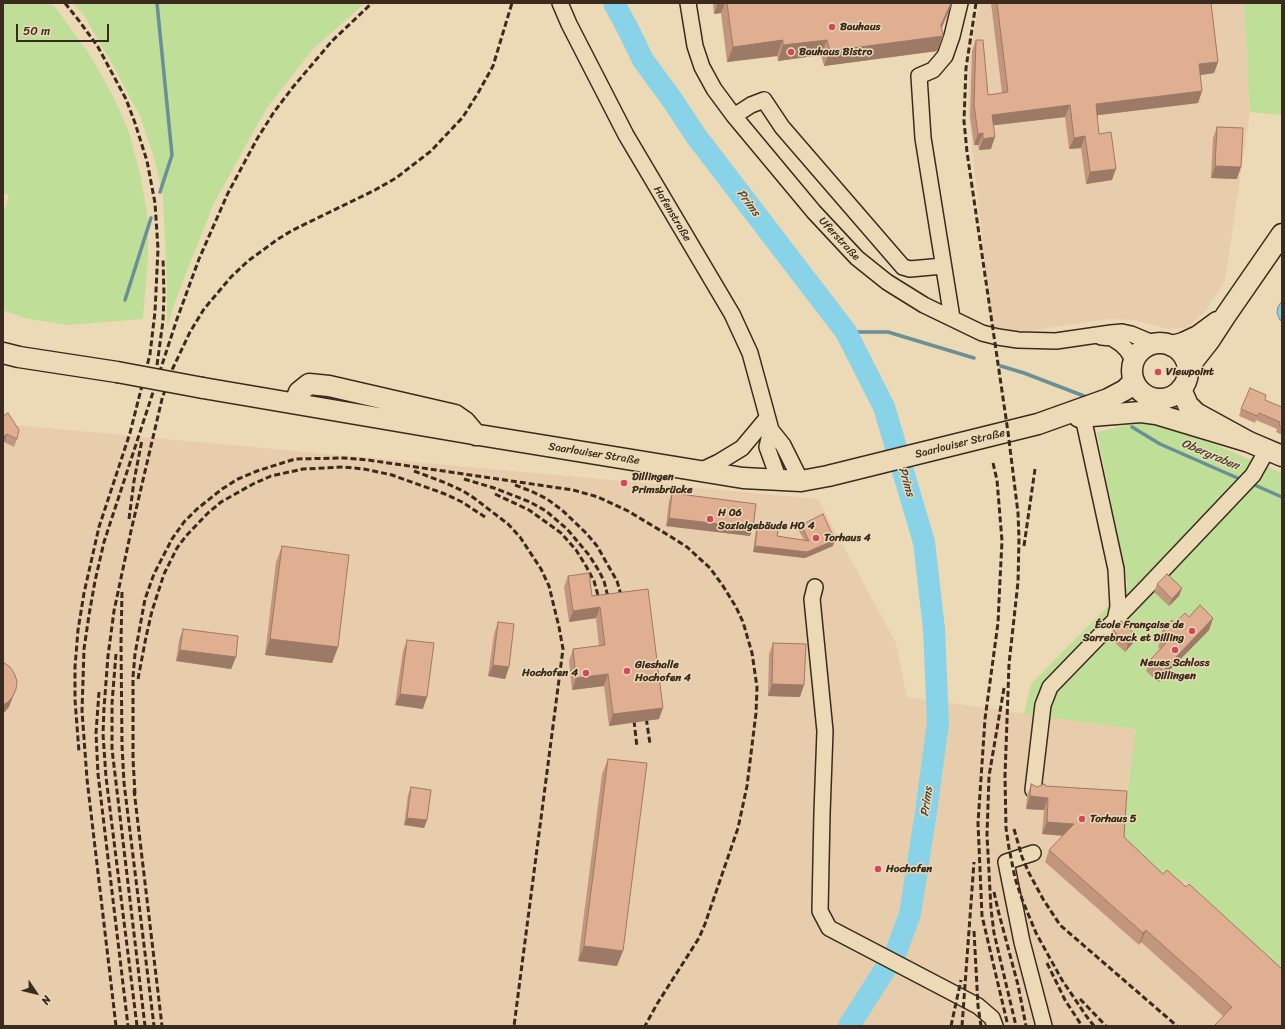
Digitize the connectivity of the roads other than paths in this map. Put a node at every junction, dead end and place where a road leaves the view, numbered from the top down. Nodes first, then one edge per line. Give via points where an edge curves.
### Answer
1 (560, 3) edge
2 (688, 3) edge
3 (960, 3) edge
4 (734, 116) junction
5 (1282, 234) edge
6 (944, 266) junction
7 (1226, 314) junction
8 (952, 318) junction
9 (1094, 335) junction
10 (1163, 345) junction
11 (3, 353) edge
12 (1134, 361) junction
13 (1187, 369) junction
14 (1134, 382) junction
15 (1147, 396) junction
16 (1180, 397) junction
17 (1083, 417) junction
18 (1060, 420) junction
19 (769, 424) junction
20 (1038, 424) junction
21 (1266, 449) edge
22 (700, 471) junction
23 (779, 480) junction
24 (801, 481) junction
25 (815, 587) dead end
26 (1115, 620) junction
27 (1033, 790) edge
28 (1033, 853) dead end
29 (995, 1026) edge
30 (1044, 1026) edge

1 - 19 street, Hafenstraße via 568,24 626,135 732,314 750,353
2 - 4 street, Uferstraße via 695,46 702,67
3 - 6 street via 944,56 933,70 919,76 923,138
4 - 6 street via 764,100 782,127 903,267 910,269
4 - 8 street, Uferstraße via 814,212 857,258 887,282 924,305
5 - 7 main road
6 - 8 street
7 - 10 main road via 1198,336 1183,343
7 - 13 main road via 1209,342
8 - 9 street, Uferstraße via 982,333 1018,340 1056,341
9 - 10 street, Uferstraße via 1122,332
9 - 12 street, Uferstraße via 1112,338 1127,350
10 - 12 main road via 1144,348
10 - 13 main road via 1180,352
11 - 22 main road, Saarlouiser Straße, bridge
12 - 14 main road
13 - 16 main road
14 - 15 main road
14 - 20 main road, Saarlouiser Straße via 1108,399
15 - 16 main road via 1157,399
15 - 18 main road, Saarlouiser Straße
16 - 21 main road via 1196,413
17 - 18 main road, Saarlouiser Straße
17 - 21 main road, Saarlouiser Straße via 1141,412 1156,414
17 - 26 street via 1116,568 1118,607
18 - 20 main road, Saarlouiser Straße
19 - 22 street via 742,448
19 - 23 street, Hafenstraße via 767,447
19 - 24 street, Hafenstraße
20 - 24 main road, Saarlouiser Straße
21 - 26 street via 1253,475
22 - 23 main road, Saarlouiser Straße via 743,478
23 - 24 main road, Saarlouiser Straße
25 - 29 street via 812,599 825,731 820,911 829,928 978,1006 992,1018
26 - 27 street via 1050,687 1043,705
28 - 30 street via 1006,862 1022,942

